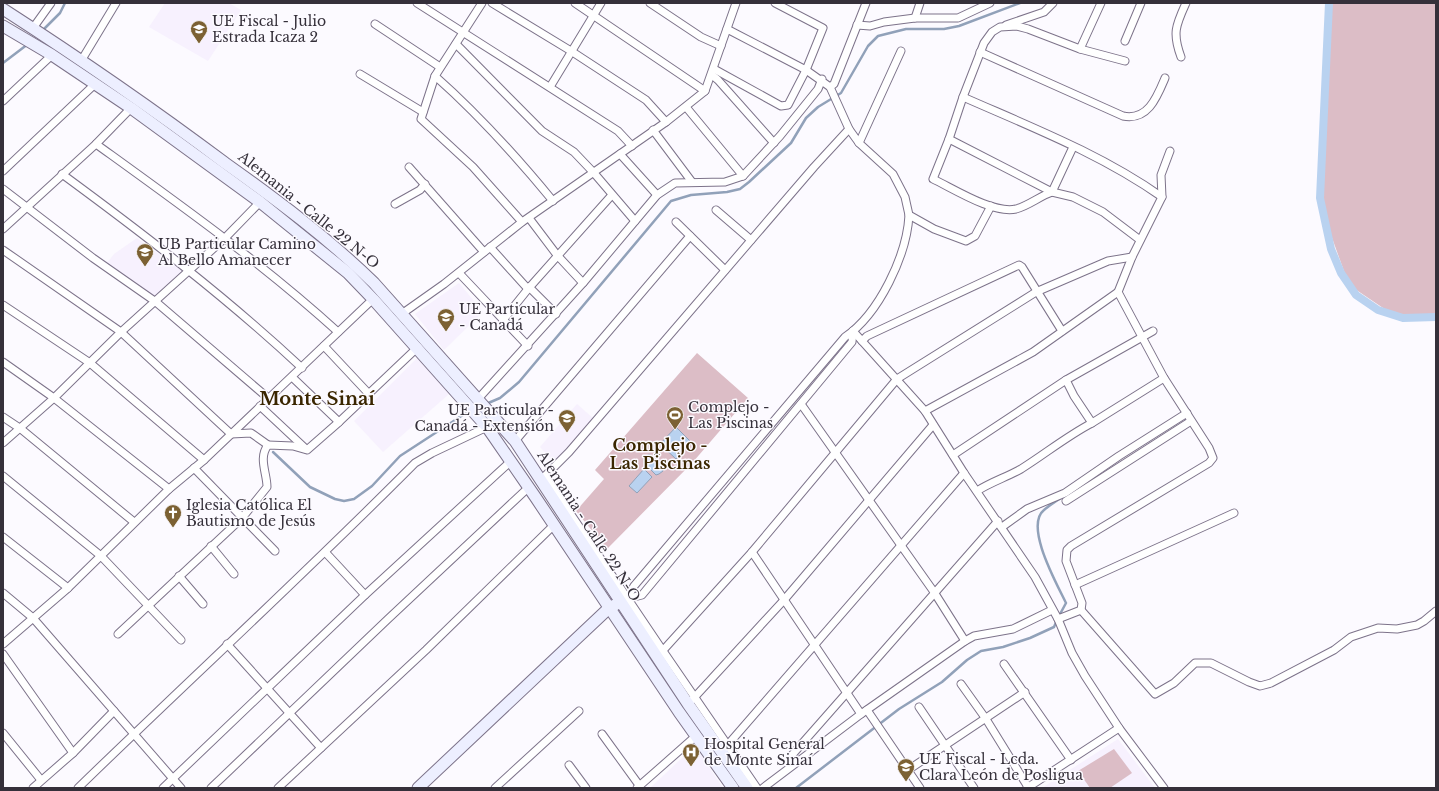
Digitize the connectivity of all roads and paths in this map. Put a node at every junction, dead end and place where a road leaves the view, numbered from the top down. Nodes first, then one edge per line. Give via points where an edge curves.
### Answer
1 (51, 3) edge
2 (116, 3) edge
3 (417, 3) edge
4 (482, 3) edge
5 (492, 3) edge
6 (575, 3) edge
7 (601, 3) edge
8 (650, 3) edge
9 (775, 3) edge
10 (866, 3) edge
11 (920, 3) edge
12 (974, 3) edge
13 (990, 3) edge
14 (1053, 3) edge
15 (1101, 3) edge
16 (1142, 3) edge
17 (1186, 3) edge
18 (734, 4) edge
19 (3, 9) edge
20 (974, 11) junction
21 (594, 14) junction
22 (915, 18) junction
23 (375, 24) dead end
24 (857, 25) junction
25 (3, 26) edge
26 (1000, 27) junction
27 (727, 29) junction
28 (37, 31) junction
29 (464, 33) junction
30 (1125, 42) dead end
31 (456, 44) junction
32 (721, 46) junction
33 (1080, 49) junction
34 (571, 51) junction
35 (901, 51) dead end
36 (980, 52) junction
37 (52, 55) junction
38 (1181, 57) dead end
39 (81, 61) junction
40 (1125, 61) dead end
41 (440, 67) junction
42 (806, 70) junction
43 (713, 72) junction
44 (360, 74) dead end
45 (435, 76) junction
46 (1165, 78) dead end
47 (822, 80) junction
48 (95, 84) junction
49 (550, 87) junction
50 (830, 87) junction
51 (705, 91) junction
52 (963, 97) junction
53 (3, 101) edge
54 (686, 107) junction
55 (131, 108) junction
56 (423, 112) junction
57 (666, 122) junction
58 (849, 129) junction
59 (653, 130) junction
60 (949, 139) junction
61 (774, 143) junction
62 (859, 143) junction
63 (96, 144) junction
64 (632, 146) junction
65 (1073, 147) junction
66 (1170, 151) dead end
67 (620, 154) junction
68 (410, 167) dead end
69 (3, 171) edge
70 (594, 173) junction
71 (62, 174) junction
72 (743, 176) junction
73 (692, 182) junction
74 (426, 184) junction
75 (3, 189) edge
76 (1052, 192) junction
77 (657, 195) junction
78 (611, 196) junction
79 (1162, 197) junction
80 (553, 201) junction
81 (260, 202) junction
82 (395, 204) dead end
83 (991, 206) junction
84 (26, 207) junction
85 (716, 210) dead end
86 (909, 215) junction
87 (529, 218) junction
88 (522, 222) junction
89 (634, 222) junction
90 (676, 222) dead end
91 (3, 229) edge
92 (690, 236) junction
93 (225, 238) junction
94 (751, 240) junction
95 (1140, 240) junction
96 (490, 248) junction
97 (3, 250) edge
98 (484, 252) junction
99 (557, 255) junction
100 (1132, 257) junction
101 (189, 270) junction
102 (725, 270) junction
103 (459, 273) junction
104 (583, 283) junction
105 (529, 288) junction
106 (1036, 292) junction
107 (1118, 292) junction
108 (373, 299) junction
109 (156, 302) junction
110 (3, 305) edge
111 (403, 314) junction
112 (556, 314) junction
113 (503, 320) junction
114 (854, 331) junction
115 (1062, 331) junction
116 (1153, 331) dead end
117 (121, 332) junction
118 (338, 332) junction
119 (1142, 336) junction
120 (862, 341) junction
121 (324, 346) junction
122 (528, 346) junction
123 (418, 347) junction
124 (3, 362) edge
125 (90, 363) junction
126 (302, 368) junction
127 (292, 377) junction
128 (1164, 378) junction
129 (897, 379) junction
130 (1066, 380) junction
131 (369, 394) junction
132 (54, 398) junction
133 (268, 398) junction
134 (480, 400) junction
135 (801, 404) junction
136 (260, 406) junction
137 (925, 411) junction
138 (1187, 413) junction
139 (3, 417) edge
140 (1191, 421) junction
141 (340, 422) junction
142 (1092, 423) junction
143 (933, 424) junction
144 (485, 425) junction
145 (21, 429) junction
146 (231, 434) junction
147 (515, 441) junction
148 (3, 443) edge
149 (268, 446) junction
150 (307, 450) junction
151 (835, 452) junction
152 (953, 456) junction
153 (204, 460) junction
154 (511, 461) junction
155 (194, 468) junction
156 (964, 473) junction
157 (3, 476) edge
158 (543, 479) junction
159 (529, 487) junction
160 (168, 489) junction
161 (977, 491) junction
162 (868, 501) junction
163 (1066, 501) dead end
164 (1234, 513) dead end
165 (242, 518) junction
166 (134, 522) junction
167 (1000, 524) junction
168 (554, 526) junction
169 (3, 537) edge
170 (211, 546) junction
171 (900, 546) junction
172 (275, 551) dead end
173 (752, 552) junction
174 (326, 553) junction
175 (101, 556) junction
176 (234, 574) dead end
177 (179, 576) junction
178 (1075, 585) junction
179 (68, 588) junction
180 (934, 592) junction
181 (3, 593) edge
182 (365, 595) junction
183 (624, 600) junction
184 (784, 600) junction
185 (203, 604) dead end
186 (148, 606) junction
187 (609, 608) junction
188 (1052, 610) junction
189 (1082, 610) junction
190 (1436, 611) edge
191 (33, 618) junction
192 (1058, 619) junction
193 (118, 634) dead end
194 (181, 640) dead end
195 (965, 641) junction
196 (3, 644) edge
197 (227, 644) junction
198 (814, 646) junction
199 (3, 654) edge
200 (660, 654) junction
201 (1004, 664) dead end
202 (961, 684) dead end
203 (268, 688) junction
204 (847, 691) junction
205 (1025, 692) junction
206 (691, 701) junction
207 (919, 707) dead end
208 (114, 711) junction
209 (579, 711) dead end
210 (864, 712) junction
211 (290, 713) junction
212 (986, 719) junction
213 (1119, 728) junction
214 (3, 733) edge
215 (134, 734) junction
216 (602, 734) dead end
217 (696, 736) junction
218 (945, 745) junction
219 (321, 748) junction
220 (724, 749) junction
221 (73, 753) junction
222 (1071, 760) junction
223 (569, 765) dead end
224 (791, 766) junction
225 (908, 770) junction
226 (173, 778) junction
227 (41, 780) junction
228 (638, 787) edge
229 (33, 788) edge
230 (78, 788) edge
231 (163, 788) edge
232 (181, 788) edge
233 (211, 788) edge
234 (278, 788) edge
235 (418, 788) edge
236 (495, 788) edge
237 (586, 788) edge
238 (733, 788) edge
239 (747, 788) edge
240 (757, 788) edge
241 (763, 788) edge
242 (920, 788) edge
243 (974, 788) edge
244 (1028, 788) edge
245 (1164, 788) edge

1 - 28 street
2 - 39 street
3 - 29 street
4 - 29 street
5 - 34 street
6 - 21 street
7 - 21 street
8 - 32 street via 701,37
9 - 42 street via 823,28
10 - 24 street
11 - 22 street
12 - 20 street
13 - 20 street
14 - 26 street via 1044,12
15 - 33 street
16 - 30 street
17 - 38 street via 1175,32 1176,45
18 - 27 street
19 - 28 street, Alemania - Calle 22 N-O
20 - 22 street via 958,18
21 - 34 street
21 - 51 street
22 - 24 street via 870,26
23 - 41 street
24 - 50 street via 834,84
25 - 37 street, Alemania - Calle 22 N-O
26 - 33 street via 1017,26 1028,29
26 - 36 street via 987,38
27 - 32 street
27 - 42 street
28 - 39 street, Alemania - Calle 22 N-O
29 - 31 street
29 - 49 street
31 - 41 street
31 - 70 street via 542,131 574,152
32 - 43 street
33 - 40 street
34 - 49 street
34 - 57 street via 646,100
35 - 62 street
36 - 46 street via 1130,117 1144,113 1151,107
36 - 52 street
37 - 48 street, Alemania - Calle 22 N-O
37 - 53 street
39 - 111 street, Alemania - Calle 22 N-O via 192,138 308,225 354,263
41 - 45 street
42 - 43 street via 792,100 784,106
42 - 47 street
43 - 51 street
43 - 61 street
44 - 56 street
45 - 56 street
45 - 80 street via 518,158
47 - 50 street
47 - 61 street
48 - 55 street, Alemania - Calle 22 N-O
48 - 69 street
49 - 64 street via 618,131
50 - 58 street
51 - 54 street
52 - 60 street
52 - 65 street
54 - 57 street
54 - 72 street
55 - 63 street
55 - 81 street, Alemania - Calle 22 N-O
56 - 88 street via 421,118 424,122 473,167
57 - 59 street
58 - 62 street
58 - 94 street
59 - 64 street
59 - 73 street
60 - 76 street
60 - 83 street via 933,179
61 - 72 street
62 - 86 street via 893,174 905,197
63 - 71 street
63 - 93 street
64 - 67 street
65 - 76 street
65 - 79 street via 1119,170
66 - 79 street via 1161,175
67 - 70 street
67 - 77 street
68 - 74 street
70 - 78 street
70 - 80 street
71 - 84 street
71 - 101 street
72 - 73 street via 726,182
73 - 77 street via 675,184
74 - 82 street
74 - 98 street
75 - 84 street
76 - 83 street via 1018,209 1008,211
76 - 95 street via 1073,197 1103,212
77 - 89 street
78 - 89 street
78 - 99 street
79 - 95 street
80 - 87 street
81 - 93 street
81 - 108 street, Alemania - Calle 22 N-O via 348,274
83 - 86 street via 975,236 966,241 934,229
84 - 91 street
84 - 109 street
85 - 94 street
86 - 114 street via 902,248 886,287
87 - 88 street
87 - 99 street
88 - 96 street
89 - 104 street
90 - 92 street
92 - 102 street
92 - 147 street
93 - 101 street
93 - 118 street via 293,291
94 - 102 street
95 - 100 street
96 - 98 street
96 - 105 street
97 - 117 street
98 - 103 street
99 - 104 street
99 - 105 street
100 - 106 street via 1108,261
100 - 107 street
101 - 109 street
101 - 126 street
102 - 158 street
103 - 111 street
103 - 113 street
104 - 112 street
105 - 112 street
105 - 113 street
106 - 115 street
106 - 120 street via 1022,267 1016,266 867,336
106 - 129 street
107 - 115 street
107 - 119 street
108 - 118 street
108 - 123 street, Alemania - Calle 22 N-O
109 - 117 street
109 - 133 street
110 - 125 street
111 - 134 street, Alemania - Calle 22 N-O
112 - 122 street
113 - 122 street
114 - 120 street
114 - 135 street via 852,342
114 - 183 street via 845,337
115 - 137 street via 1033,352
116 - 119 street
117 - 125 street
117 - 146 street
118 - 121 street
119 - 128 street
119 - 130 street
120 - 129 street
121 - 126 street
121 - 131 street
122 - 134 street
123 - 131 street
123 - 144 street, Alemania - Calle 22 N-O
124 - 132 street
125 - 132 street
125 - 153 street
126 - 127 street
127 - 133 street
127 - 141 street
128 - 138 street
128 - 142 street
129 - 137 street
129 - 151 street
130 - 142 street
130 - 152 street
131 - 141 street
132 - 145 street
132 - 160 street
133 - 136 street
134 - 147 street, Alemania - Calle 22 N-O
135 - 151 street
135 - 183 street via 642,594
136 - 146 street
136 - 150 street
137 - 143 street
138 - 140 street
138 - 167 street via 1065,493 1032,506
139 - 145 street
140 - 163 street
140 - 178 street via 1214,458 1071,546 1065,556
141 - 150 street
142 - 161 street via 1022,468
143 - 152 street
143 - 162 street
144 - 154 street, Alemania - Calle 22 N-O
144 - 174 street via 415,463
145 - 148 street
145 - 166 street
146 - 149 street via 251,433
146 - 153 street
147 - 158 street, Alemania - Calle 22 N-O
149 - 150 street via 276,444
149 - 165 street via 264,451 263,461 267,487
151 - 162 street
151 - 173 street
152 - 156 street
153 - 155 street
154 - 159 street, Alemania - Calle 22 N-O
154 - 182 street
155 - 160 street
155 - 165 street
156 - 161 street
156 - 171 street
157 - 175 street
158 - 183 street, Alemania - Calle 22 N-O
159 - 168 street, Alemania - Calle 22 N-O
159 - 211 street
160 - 166 street
161 - 167 street
162 - 171 street
162 - 184 street
164 - 178 street
165 - 170 street
165 - 172 street
166 - 175 street
167 - 180 street
167 - 188 street via 1035,577
168 - 187 street, Alemania - Calle 22 N-O
168 - 219 street
169 - 179 street
170 - 176 street
170 - 177 street
171 - 180 street
171 - 198 street
173 - 184 street
173 - 200 street
174 - 182 street
174 - 197 street
175 - 179 street
175 - 186 street
177 - 185 street
177 - 186 street
178 - 189 street
179 - 191 street
180 - 195 street
180 - 204 street
181 - 191 street
182 - 203 street
183 - 187 street
183 - 200 street, Alemania - Calle 22 N-O
184 - 198 street
184 - 206 street
186 - 193 street
186 - 194 street
187 - 217 street, Alemania - Calle 22 N-O
187 - 235 street
188 - 192 street
188 - 195 street via 1013,629 974,636
189 - 190 street via 1156,694 1174,683 1195,663 1211,663 1260,686 1271,683 1334,650 1351,637 1378,628 1397,629 1417,624
189 - 192 street
191 - 196 street
191 - 208 street
192 - 213 street via 1072,653
195 - 210 street
197 - 203 street
197 - 215 street
198 - 204 street
198 - 220 street
199 - 221 street
200 - 206 street, Alemania - Calle 22 N-O
201 - 205 street
202 - 212 street
203 - 211 street
203 - 226 street
204 - 210 street
204 - 224 street via 792,755
205 - 212 street
205 - 222 street
206 - 220 street, Alemania - Calle 22 N-O
207 - 218 street
208 - 215 street
208 - 221 street
209 - 236 street
210 - 224 street
210 - 225 street
211 - 219 street
211 - 233 street
212 - 218 street
212 - 244 street
213 - 222 street
213 - 245 street
214 - 227 street
215 - 226 street
215 - 230 street
216 - 228 street
217 - 228 street
217 - 238 street, Alemania - Calle 22 N-O
218 - 225 street
218 - 243 street
219 - 234 street
220 - 239 street, Alemania - Calle 22 N-O
220 - 240 street
221 - 227 street
222 - 244 street
223 - 237 street
224 - 241 street
225 - 242 street
226 - 231 street
226 - 232 street
227 - 229 street

